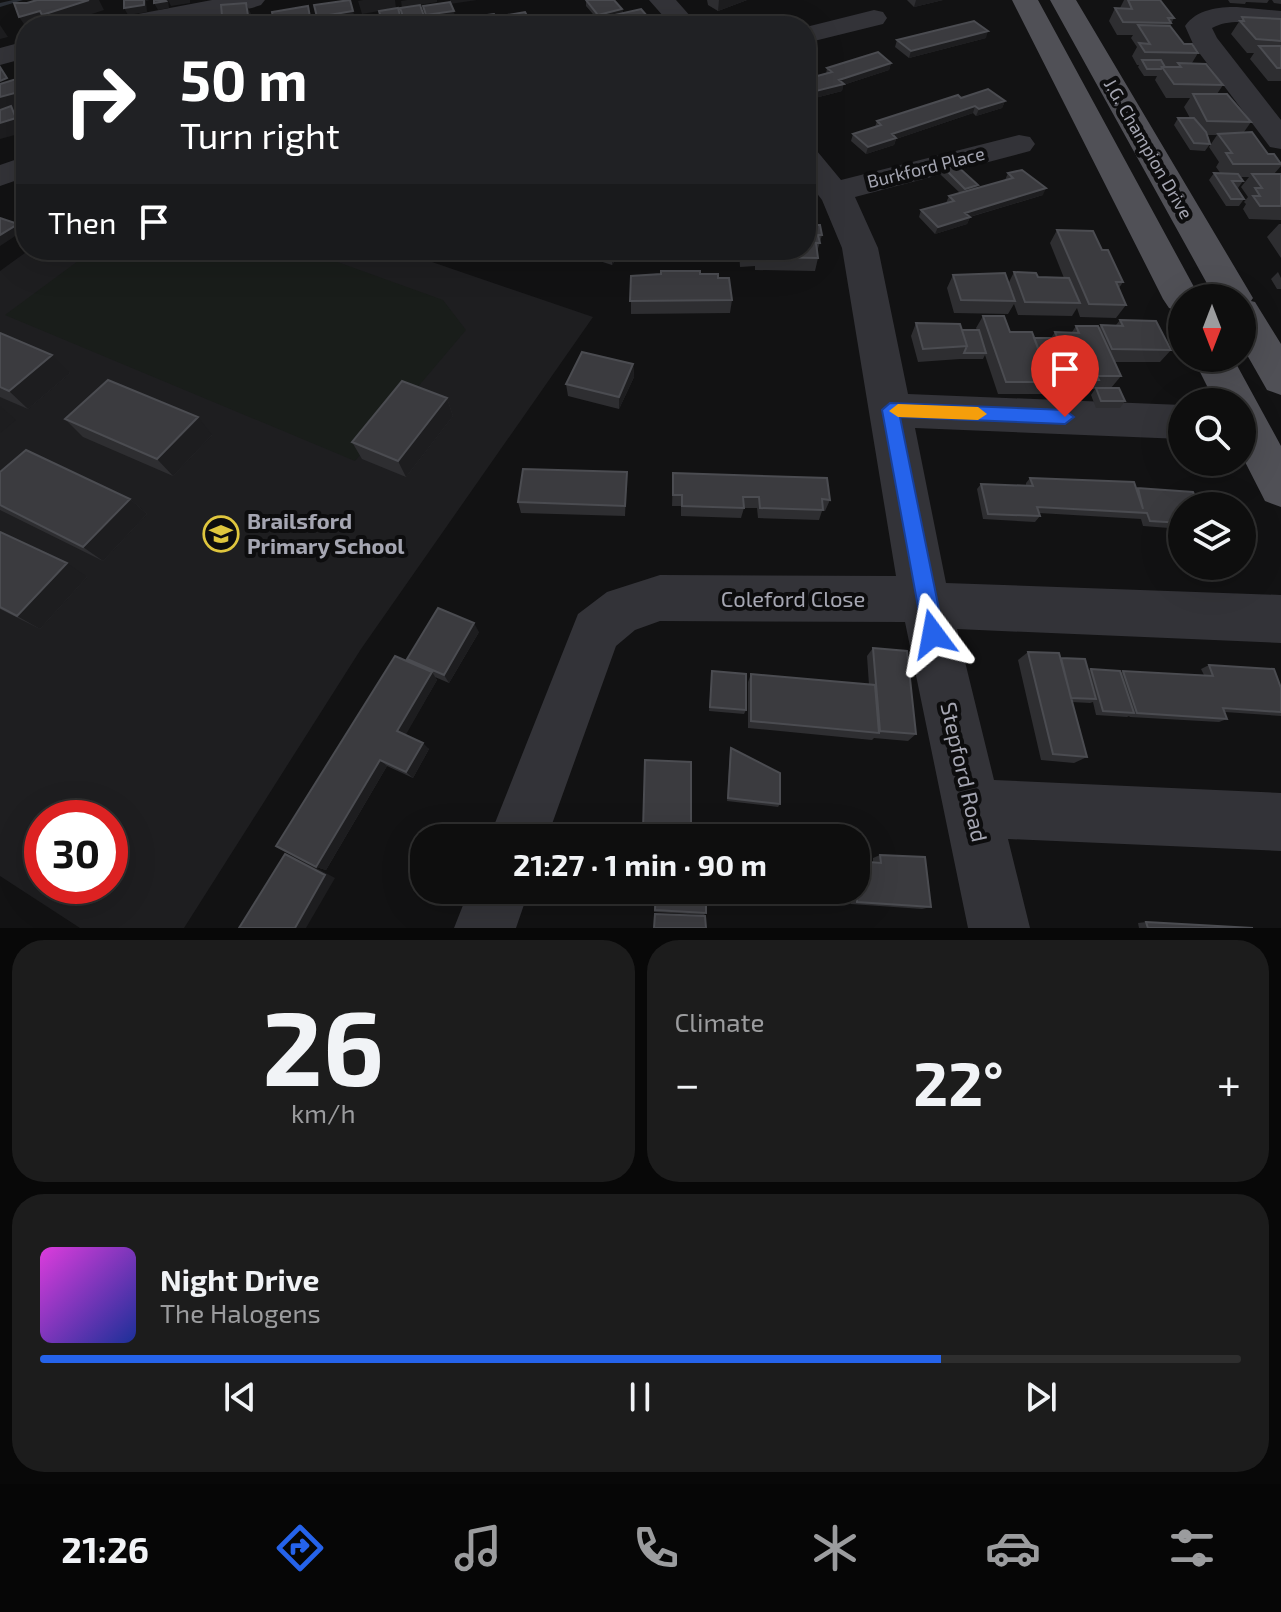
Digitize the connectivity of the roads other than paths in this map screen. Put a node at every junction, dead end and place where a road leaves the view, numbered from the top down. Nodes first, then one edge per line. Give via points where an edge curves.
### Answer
1 (252, 0) edge
2 (662, 0) edge
3 (1025, 0) edge
4 (1063, 0) edge
5 (169, 16) edge
6 (677, 16) edge
7 (874, 18) dead end
8 (1281, 19) edge
9 (816, 32) edge
10 (1281, 140) edge
11 (1019, 144) dead end
12 (820, 175) edge
13 (1174, 284) edge
14 (1226, 284) edge
15 (1256, 336) edge
16 (1281, 379) edge
17 (890, 410) junction
18 (1168, 421) edge
19 (1256, 442) edge
20 (1281, 488) edge
21 (926, 602) junction
22 (1281, 619) edge
23 (972, 808) junction
24 (1281, 822) edge
25 (523, 824) edge
26 (494, 904) edge
27 (485, 928) edge
28 (999, 928) edge

1 - 5 street
2 - 6 street
3 - 13 main road, J.G. Champion Drive
4 - 14 main road, J.G. Champion Drive
7 - 9 street
8 - 10 street via 1219,16 1198,26
11 - 12 street, Burkford Place
12 - 17 street, Stepford Road via 860,248
15 - 16 main road
17 - 18 street
17 - 21 street, Stepford Road
19 - 20 main road
21 - 22 street, Coleford Close
21 - 23 street, Stepford Road
21 - 25 street, Coleford Close via 660,598 611,614 596,631
23 - 24 street
23 - 28 street, Stepford Road
26 - 27 street

